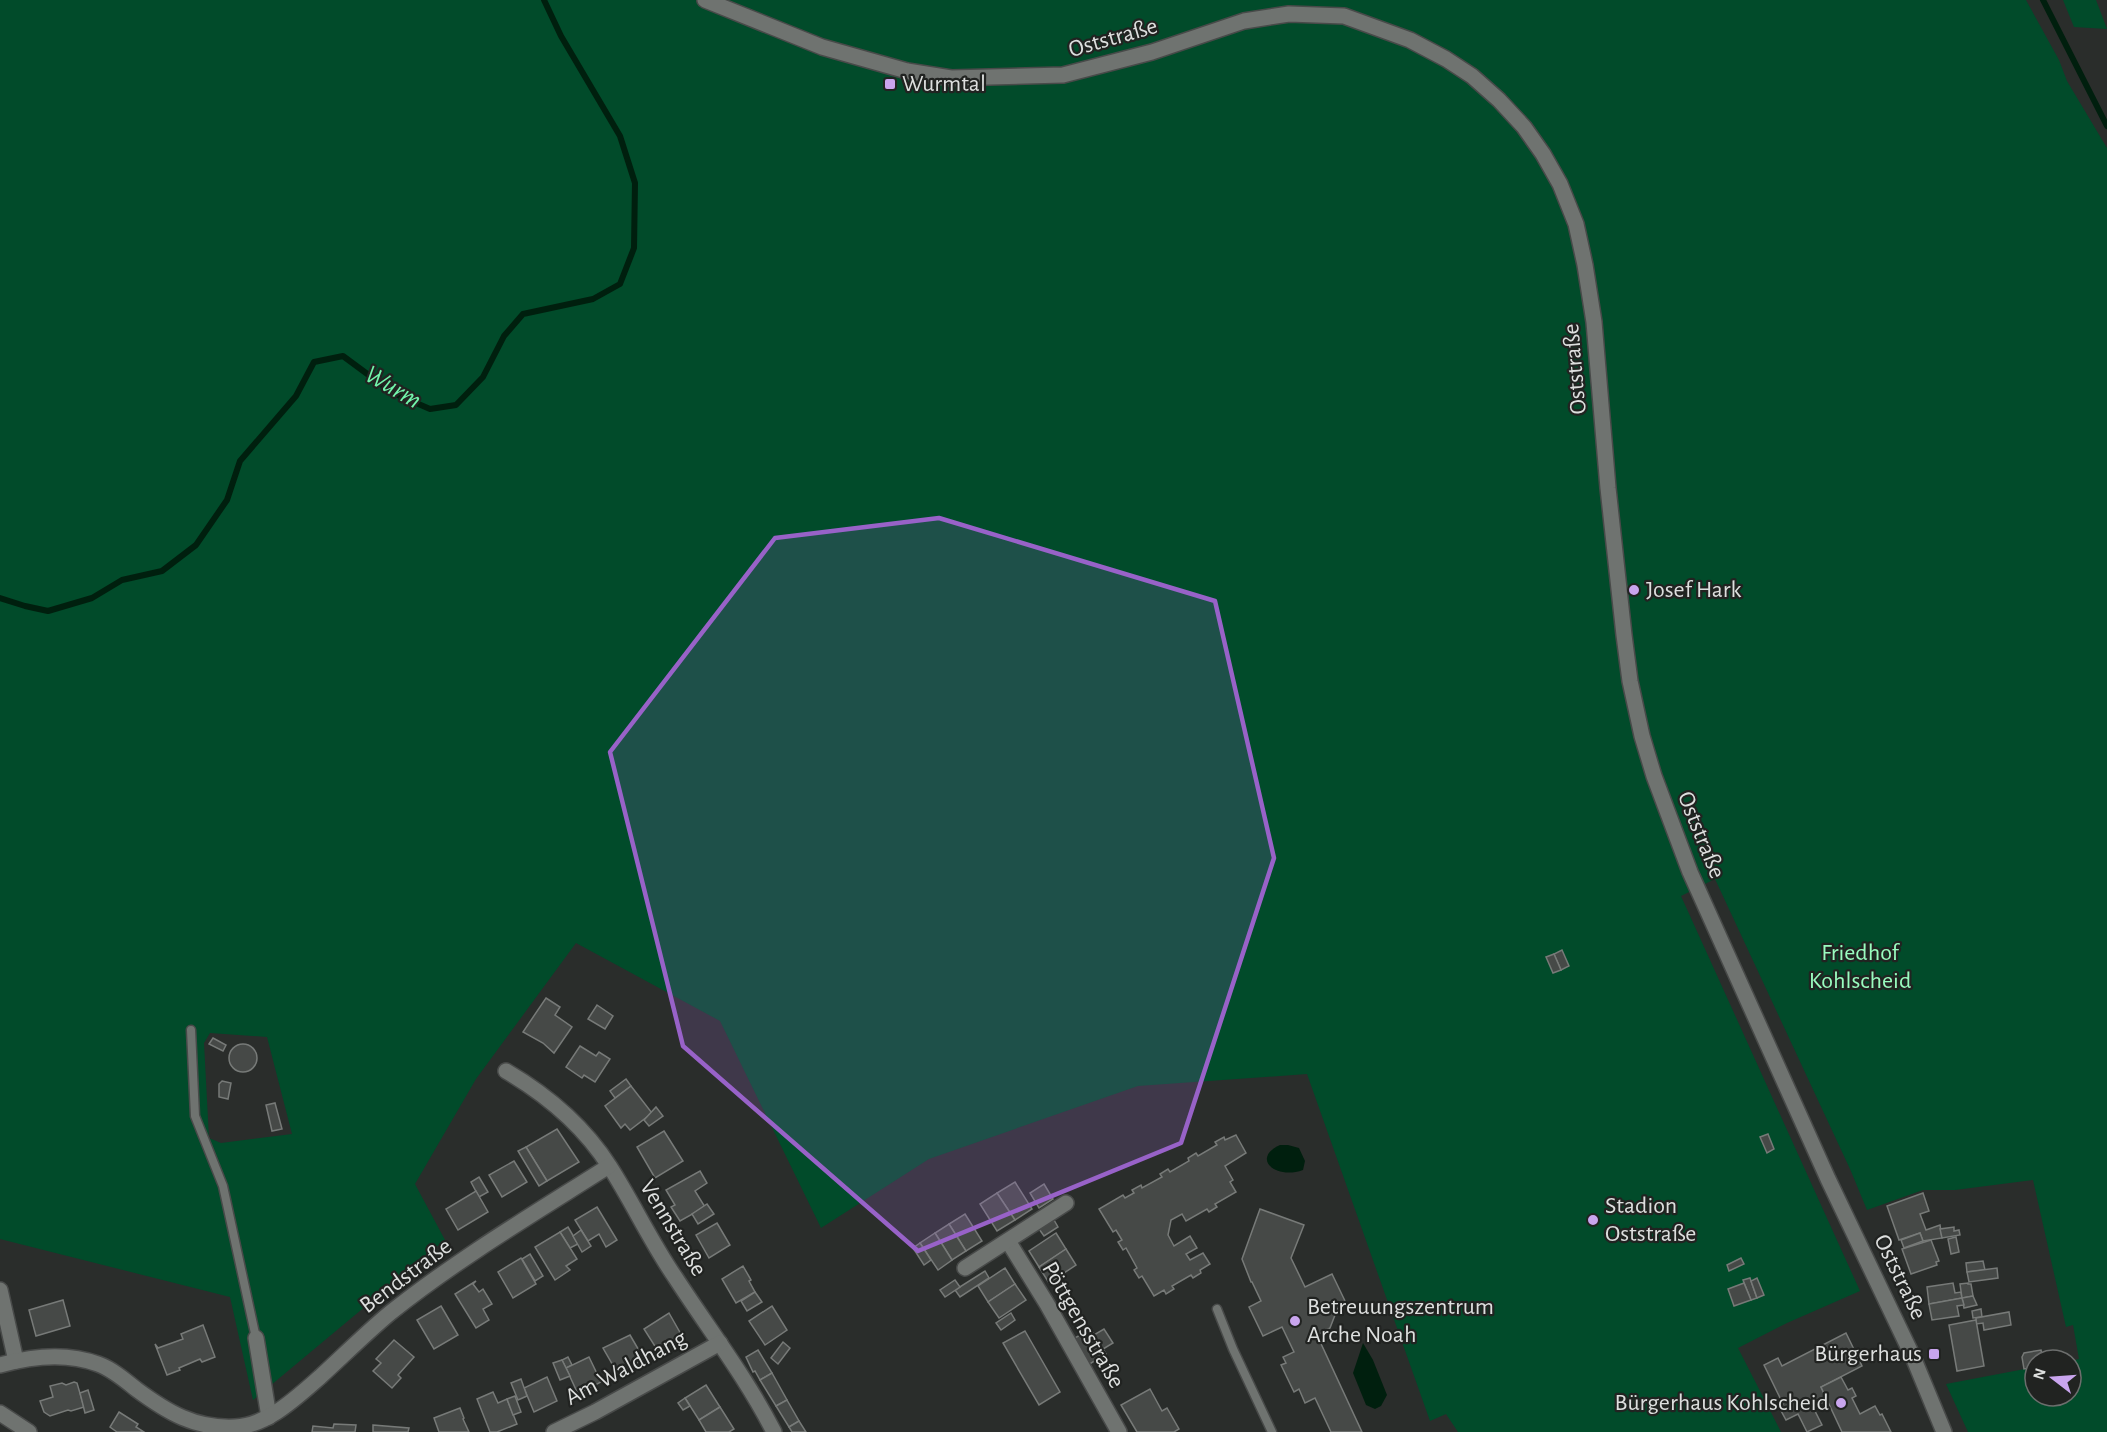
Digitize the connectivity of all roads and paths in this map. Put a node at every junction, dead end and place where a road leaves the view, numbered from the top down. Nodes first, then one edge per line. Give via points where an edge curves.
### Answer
1 (705, 0) edge
2 (191, 1030) dead end
3 (506, 1071) dead end
4 (609, 1166) junction
5 (1066, 1203) dead end
6 (1008, 1241) junction
7 (966, 1268) dead end
8 (0, 1290) edge
9 (1218, 1309) dead end
10 (256, 1338) joint
11 (720, 1343) junction
12 (16, 1361) junction
13 (0, 1365) edge
14 (0, 1413) edge
15 (269, 1417) junction
16 (239, 1430) edge
17 (29, 1432) edge
18 (554, 1432) edge
19 (774, 1432) edge
20 (1119, 1432) edge
21 (1272, 1432) edge
22 (1944, 1432) edge

1 - 22 street, Oststraße via 822,47 900,70 951,78 1063,75 1152,52 1244,21 1289,14 1344,16 1446,58 1472,76 1524,127 1560,184 1576,224 1585,265 1630,681 1654,776 1690,872
2 - 10 lane via 195,1116 223,1186
3 - 4 street, Vennstraße via 536,1088 562,1111
4 - 11 street, Vennstraße via 674,1276
4 - 15 street, Bendstraße via 446,1271 389,1314
5 - 6 street
6 - 7 street
6 - 20 street, Pöttgensstraße
8 - 12 street
9 - 21 lane
10 - 15 street
11 - 18 street, Am Waldhang
11 - 19 street, Vennstraße
12 - 13 street, Bendstraße
12 - 16 street, Bendstraße via 42,1356 99,1364 163,1409 201,1425
14 - 17 street
15 - 16 street, Bendstraße

